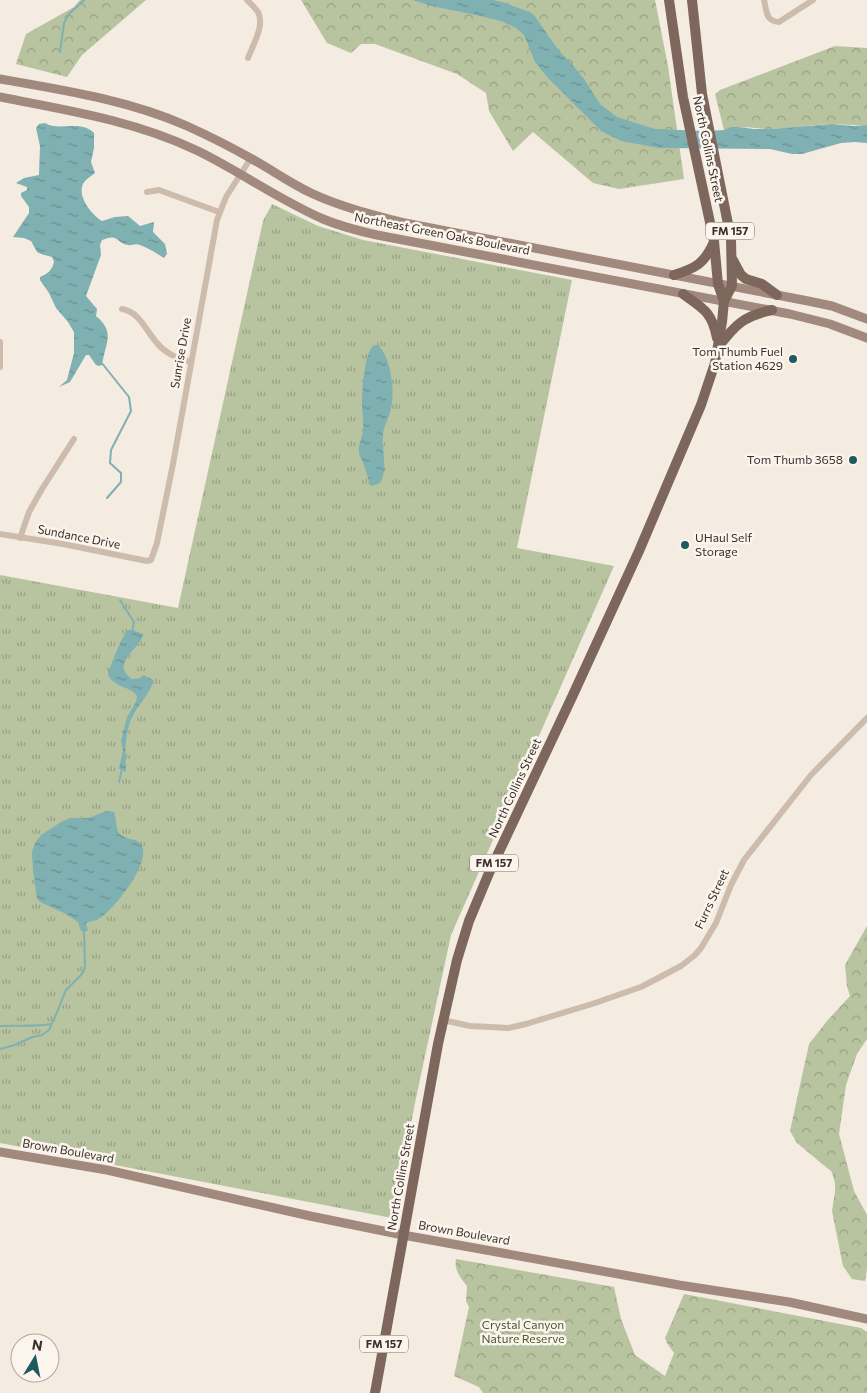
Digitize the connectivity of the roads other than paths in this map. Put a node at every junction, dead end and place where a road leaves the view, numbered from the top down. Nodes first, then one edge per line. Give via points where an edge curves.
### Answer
1 (247, 0) edge
2 (669, 0) edge
3 (692, 0) edge
4 (764, 0) edge
5 (813, 0) edge
6 (801, 3) edge
7 (248, 58) dead end
8 (0, 79) edge
9 (0, 97) edge
10 (251, 158) junction
11 (240, 174) junction
12 (146, 192) dead end
13 (220, 212) junction
14 (714, 242) junction
15 (732, 256) junction
16 (581, 257) junction
17 (578, 274) junction
18 (674, 275) junction
19 (718, 284) junction
20 (732, 286) junction
21 (683, 294) junction
22 (777, 295) junction
23 (724, 302) junction
24 (122, 309) dead end
25 (772, 310) junction
26 (867, 319) edge
27 (867, 338) edge
28 (0, 342) edge
29 (718, 346) junction
30 (190, 362) junction
31 (0, 367) edge
32 (74, 439) dead end
33 (0, 534) edge
34 (20, 538) junction
35 (152, 559) joint
36 (867, 718) edge
37 (443, 1020) junction
38 (0, 1152) edge
39 (403, 1235) junction
40 (867, 1319) edge
41 (376, 1393) edge

1 - 7 street via 258,12 260,20
2 - 14 main road, North Collins Street / FM 157 via 684,97
3 - 15 main road, North Collins Street / FM 157 via 702,94
4 - 6 street via 769,19 774,22 784,20
5 - 6 street
8 - 10 main road, Northeast Green Oaks Boulevard via 90,95 152,113 187,126
9 - 11 main road, Northeast Green Oaks Boulevard via 122,123 198,151
10 - 11 street, Sunrise Drive
10 - 16 main road, Northeast Green Oaks Boulevard via 307,191 363,213
11 - 13 street, Sunrise Drive
11 - 17 main road, Northeast Green Oaks Boulevard via 304,210 350,228
12 - 13 street via 163,191
13 - 30 street, Sunrise Drive
14 - 18 main road via 709,254 693,269
14 - 19 main road, North Collins Street / FM 157
15 - 20 main road, North Collins Street / FM 157
15 - 22 main road via 741,275
16 - 17 main road
16 - 18 main road, Northeast Green Oaks Boulevard
17 - 21 main road, Northeast Green Oaks Boulevard
18 - 19 main road, Northeast Green Oaks Boulevard
19 - 20 main road, Northeast Green Oaks Boulevard
19 - 23 main road, North Collins Street / FM 157
20 - 22 main road, Northeast Green Oaks Boulevard
20 - 23 main road, North Collins Street / FM 157
21 - 23 main road, Northeast Green Oaks Boulevard
21 - 29 main road via 710,316
22 - 26 main road, Northeast Green Oaks Boulevard via 832,306
23 - 25 main road, Northeast Green Oaks Boulevard
23 - 29 main road, North Collins Street / FM 157
24 - 30 street via 136,315 165,351
25 - 27 main road, Northeast Green Oaks Boulevard via 830,324
25 - 29 main road via 735,325
28 - 31 street
29 - 37 main road, North Collins Street / FM 157 via 703,400 639,551 469,921
30 - 35 street, Sunrise Drive via 173,464
32 - 34 street via 29,512
33 - 34 street, Sundance Drive
34 - 35 street, Sundance Drive via 147,562
36 - 37 street, Furrs Street via 812,775 744,860 716,923 701,948 681,966 641,987 526,1024 508,1028 470,1026
37 - 39 main road, North Collins Street / FM 157
38 - 39 main road, Brown Boulevard via 106,1170
39 - 40 main road, Brown Boulevard via 789,1302
39 - 41 main road, North Collins Street / FM 157

